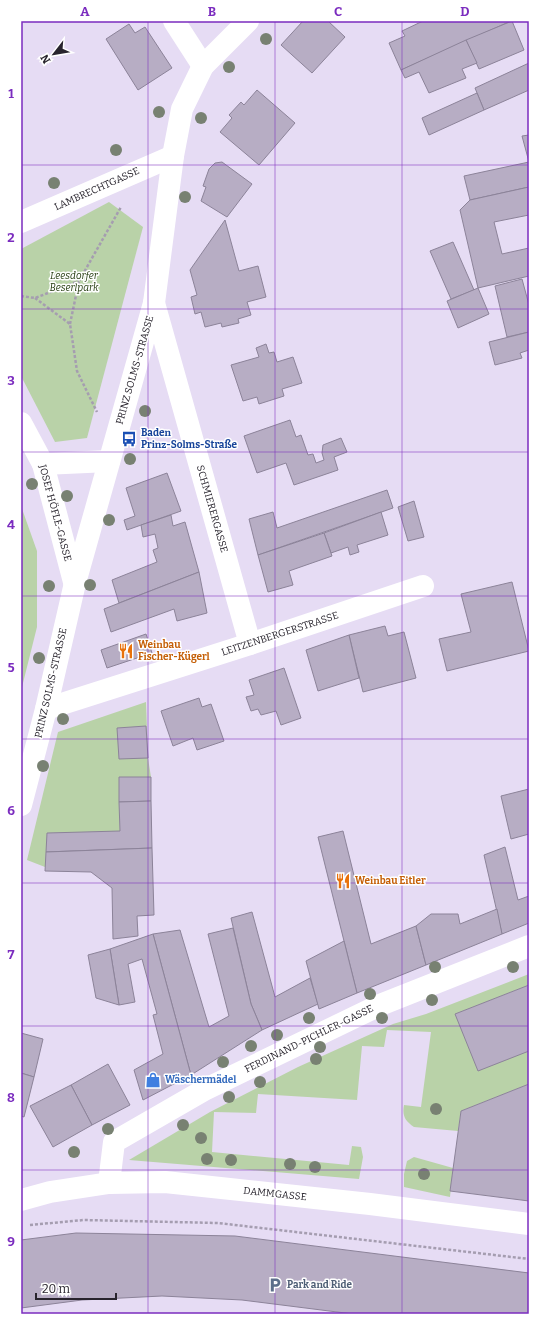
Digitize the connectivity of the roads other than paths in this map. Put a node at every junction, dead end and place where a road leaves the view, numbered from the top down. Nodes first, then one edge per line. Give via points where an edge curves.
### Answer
1 (174, 21) edge
2 (248, 21) edge
3 (204, 66) junction
4 (173, 156) junction
5 (21, 222) edge
6 (154, 303) junction
7 (21, 423) edge
8 (109, 461) junction
9 (43, 464) junction
10 (75, 583) junction
11 (423, 586) dead end
12 (250, 644) junction
13 (46, 709) junction
14 (21, 805) edge
15 (529, 946) edge
16 (109, 1183) junction
17 (21, 1200) edge
18 (529, 1224) edge

1 - 3 street
2 - 3 street, PRINZ SOLMS-STRASSE
3 - 4 street, PRINZ SOLMS-STRASSE via 182,109
4 - 5 street, LAMBRECHTGASSE
4 - 6 street, PRINZ SOLMS-STRASSE
6 - 8 street, PRINZ SOLMS-STRASSE
6 - 12 street, SCHMIERERGASSE
7 - 9 street, JOSEF HÖFLE-GASSE
8 - 9 street
8 - 10 street, PRINZ SOLMS-STRASSE
9 - 10 street, JOSEF HÖFLE-GASSE
10 - 13 street, PRINZ SOLMS-STRASSE
11 - 12 street, LEITZENBERGERSTRASSE
12 - 13 street, LEITZENBERGERSTRASSE
13 - 14 street, PRINZ SOLMS-STRASSE
15 - 16 street, FERDINAND-PICHLER-GASSE via 380,1005 206,1089 114,1142
16 - 17 street, DAMMGASSE via 50,1192
16 - 18 street, DAMMGASSE via 164,1182

